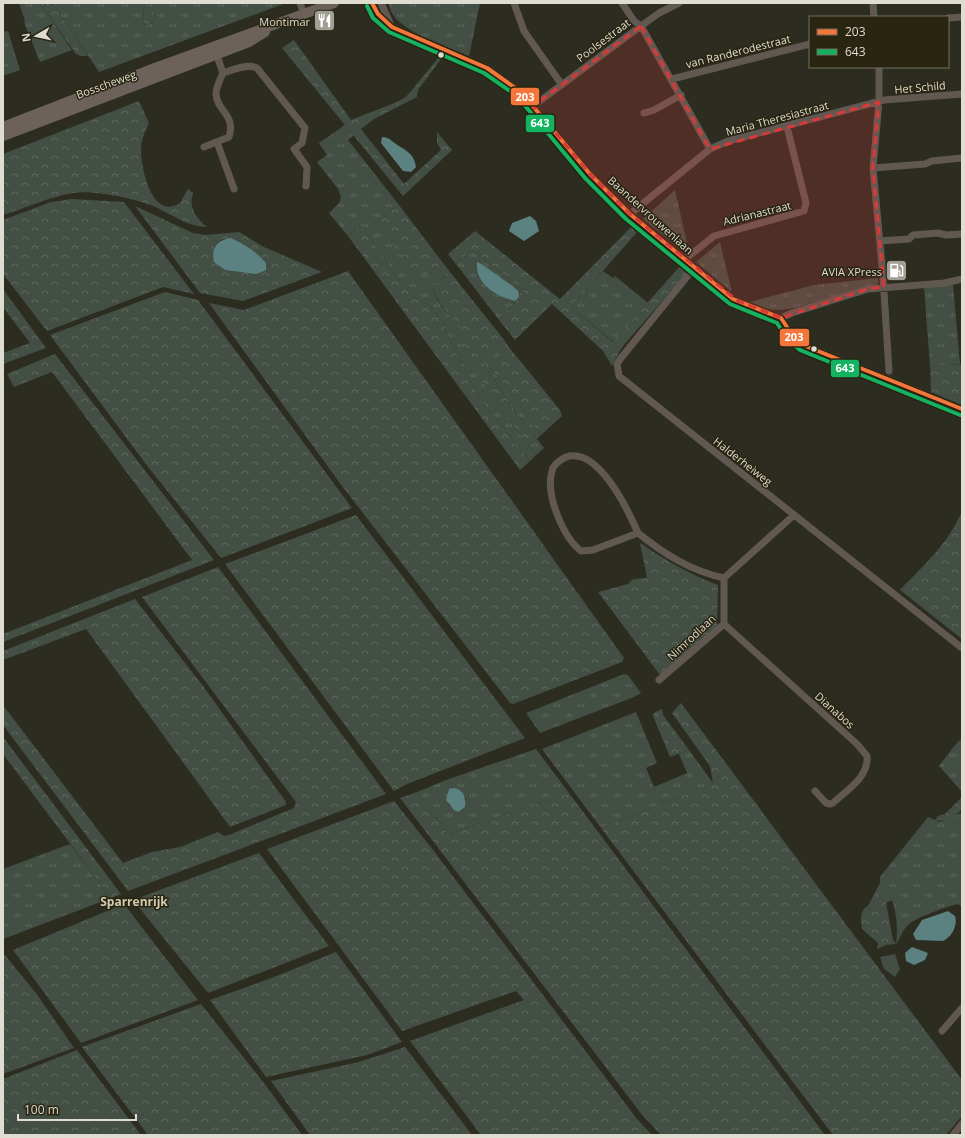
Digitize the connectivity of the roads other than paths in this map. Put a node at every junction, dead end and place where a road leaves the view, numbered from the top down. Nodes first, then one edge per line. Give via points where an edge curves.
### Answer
1 (300, 3) edge
2 (334, 3) edge
3 (372, 3) edge
4 (381, 3) edge
5 (514, 3) edge
6 (622, 3) edge
7 (679, 3) edge
8 (873, 3) edge
9 (304, 14) junction
10 (874, 16) edge
11 (962, 17) edge
12 (949, 18) edge
13 (640, 26) junction
14 (392, 27) junction
15 (809, 44) edge
16 (215, 51) junction
17 (878, 68) edge
18 (223, 73) junction
19 (672, 79) junction
20 (562, 85) junction
21 (962, 94) edge
22 (680, 95) junction
23 (879, 102) junction
24 (533, 106) junction
25 (644, 113) dead end
26 (3, 127) edge
27 (787, 127) junction
28 (3, 136) edge
29 (217, 142) junction
30 (204, 147) dead end
31 (710, 149) junction
32 (962, 158) edge
33 (873, 168) junction
34 (306, 186) dead end
35 (234, 189) dead end
36 (630, 214) junction
37 (962, 234) edge
38 (880, 241) junction
39 (684, 260) junction
40 (694, 268) junction
41 (962, 279) edge
42 (884, 287) junction
43 (781, 318) junction
44 (889, 371) dead end
45 (962, 408) edge
46 (794, 515) junction
47 (638, 533) junction
48 (724, 578) junction
49 (724, 624) junction
50 (962, 648) edge
51 (659, 680) dead end
52 (815, 791) dead end
53 (962, 1008) edge
54 (942, 1031) dead end
55 (962, 1124) edge
56 (953, 1135) edge

1 - 9 street
2 - 9 main road, Bosscheweg
3 - 14 street, Baandervrouwenlaan via 378,14
4 - 14 street
5 - 20 street via 524,31
6 - 13 street
7 - 13 street, Poolsestraat
8 - 10 street
9 - 16 main road, Bosscheweg via 276,25 249,42
11 - 12 street
13 - 19 street
13 - 20 street, Poolsestraat
14 - 24 street, Baandervrouwenlaan via 487,68 520,92
15 - 19 street, van Randerodestraat
16 - 18 street
16 - 26 main road, Bosscheweg via 155,68
16 - 28 main road, Bosscheweg
17 - 23 street
18 - 29 street via 217,87 217,98 231,121 232,129 229,137
18 - 34 street via 253,65 305,128 302,143 294,150 306,167
19 - 22 street
20 - 24 street, Poolsestraat
21 - 23 street, Het Schild
22 - 25 street
22 - 31 street
23 - 27 street, Maria Theresiastraat
23 - 33 street
24 - 36 street, Baandervrouwenlaan via 590,174
27 - 31 street, Maria Theresiastraat via 740,138
27 - 39 street, Adrianastraat via 806,204 804,211 714,236
29 - 30 street
29 - 35 street
31 - 36 street, Maria Theresiastraat
32 - 33 street
33 - 38 street
36 - 39 street, Baandervrouwenlaan
37 - 38 street via 913,235 909,238
38 - 42 street
39 - 40 street, Baandervrouwenlaan
40 - 43 street, Baandervrouwenlaan via 733,299
40 - 46 street, Halderheiweg via 620,358 617,364 618,376
41 - 42 street via 945,283
42 - 43 street via 868,289
42 - 44 street
43 - 45 street via 793,336 803,345
46 - 48 street
46 - 50 street, Halderheiweg
47 - 47 street via 593,550 581,551 575,546 560,521 553,502 550,482 552,470 560,460 572,455 581,456 603,473 617,492
47 - 48 street via 679,562
48 - 49 street, Nimrodlaan
49 - 51 street, Nimrodlaan
49 - 52 street, Dianabos via 857,744 867,756 866,769 861,777 833,803 826,803
53 - 54 street
55 - 56 street

